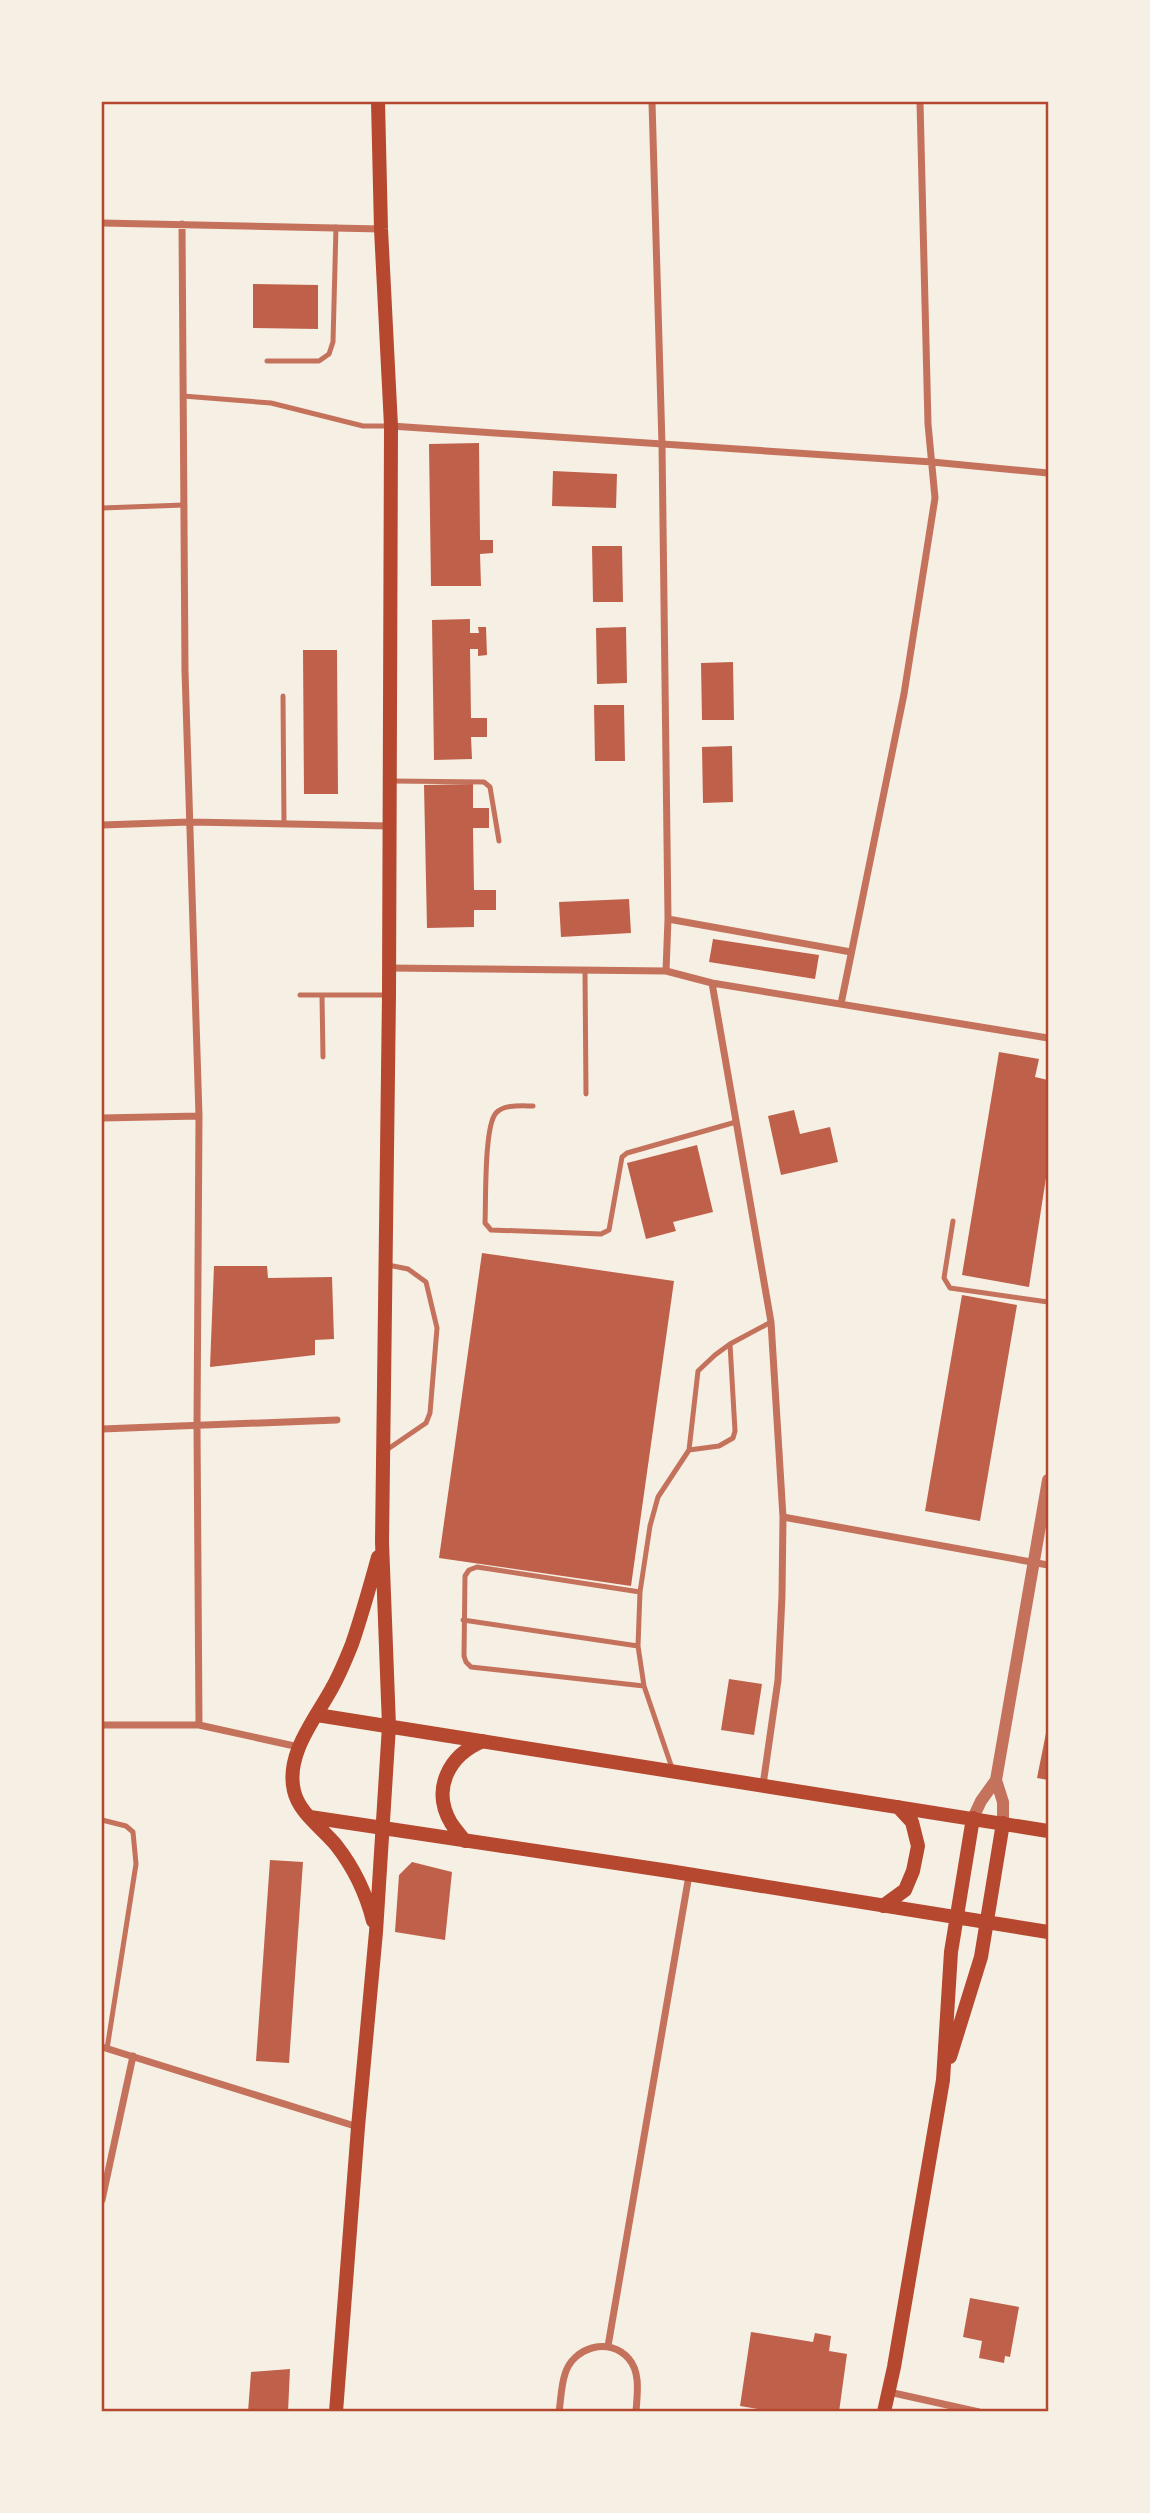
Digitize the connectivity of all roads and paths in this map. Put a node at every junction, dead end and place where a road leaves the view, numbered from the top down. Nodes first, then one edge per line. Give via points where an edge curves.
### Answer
1 (378, 102) edge
2 (652, 102) edge
3 (920, 102) edge
4 (102, 223) edge
5 (182, 224) junction
6 (335, 227) junction
7 (381, 229) junction
8 (267, 361) dead end
9 (183, 396) junction
10 (391, 426) junction
11 (662, 444) junction
12 (932, 462) junction
13 (1048, 473) edge
14 (184, 505) junction
15 (102, 508) edge
16 (283, 696) dead end
17 (389, 781) junction
18 (189, 822) junction
19 (284, 824) junction
20 (102, 825) edge
21 (389, 826) junction
22 (499, 841) dead end
23 (668, 919) junction
24 (851, 952) junction
25 (389, 968) junction
26 (585, 970) junction
27 (666, 971) junction
28 (712, 983) junction
29 (300, 995) dead end
30 (322, 995) junction
31 (388, 995) junction
32 (841, 1004) junction
33 (1048, 1038) edge
34 (323, 1057) dead end
35 (586, 1094) dead end
36 (533, 1105) dead end
37 (200, 1116) junction
38 (102, 1118) edge
39 (736, 1122) junction
40 (953, 1221) dead end
41 (385, 1264) junction
42 (1048, 1302) edge
43 (771, 1322) junction
44 (730, 1344) junction
45 (337, 1420) dead end
46 (197, 1426) junction
47 (102, 1429) edge
48 (689, 1450) junction
49 (383, 1453) junction
50 (1048, 1480) edge
51 (783, 1517) junction
52 (382, 1542) junction
53 (1034, 1562) junction
54 (1048, 1565) edge
55 (640, 1592) junction
56 (463, 1620) junction
57 (638, 1646) junction
58 (644, 1686) junction
59 (317, 1715) junction
60 (102, 1725) edge
61 (198, 1725) junction
62 (389, 1726) junction
63 (484, 1741) junction
64 (300, 1747) junction
65 (673, 1771) junction
66 (996, 1780) junction
67 (763, 1785) junction
68 (898, 1807) junction
69 (310, 1817) junction
70 (973, 1818) junction
71 (102, 1820) edge
72 (1003, 1823) junction
73 (382, 1829) junction
74 (1048, 1831) edge
75 (465, 1841) junction
76 (689, 1875) junction
77 (883, 1906) junction
78 (957, 1917) junction
79 (987, 1922) junction
80 (376, 1932) junction
81 (1048, 1932) edge
82 (104, 2048) edge
83 (133, 2056) junction
84 (943, 2080) junction
85 (358, 2127) junction
86 (102, 2200) edge
87 (608, 2346) junction
88 (889, 2392) junction
89 (336, 2412) edge
90 (559, 2412) edge
91 (636, 2412) edge
92 (884, 2412) edge
93 (979, 2412) edge

1 - 7 main road
2 - 11 street
3 - 12 street
4 - 5 street
5 - 6 street
5 - 9 street
6 - 7 street
6 - 8 lane via 329,354 319,361
7 - 10 main road
9 - 10 lane via 271,403 363,426
9 - 14 street
10 - 11 street
10 - 17 main road
11 - 12 street
11 - 23 street
12 - 13 street
12 - 24 street via 935,498 904,694
14 - 15 lane
14 - 18 street
16 - 19 lane
17 - 21 main road
17 - 22 lane via 484,782 490,787
18 - 19 street
18 - 20 street
18 - 37 street
19 - 21 street
21 - 25 main road
23 - 24 street
23 - 27 street
24 - 32 street
25 - 26 street
25 - 31 main road
26 - 27 street
26 - 35 lane
27 - 28 street
28 - 32 street
28 - 39 street
29 - 30 lane
30 - 31 lane
30 - 34 lane
31 - 41 main road
32 - 33 street
36 - 39 lane via 504,1108 494,1114 488,1141 485,1223 491,1230 601,1234 609,1230 622,1157
37 - 38 street
37 - 46 street
39 - 43 street
40 - 42 lane via 944,1278 950,1288
41 - 49 main road
41 - 49 lane via 408,1269 426,1282 437,1328 430,1413 425,1423
43 - 44 lane
43 - 51 street
44 - 48 lane via 698,1371
44 - 48 lane via 733,1438 719,1446
45 - 46 street
46 - 47 street
46 - 61 street
48 - 55 lane via 658,1497
49 - 52 main road
50 - 53 street
51 - 53 street
51 - 67 street via 778,1680
52 - 59 main road via 351,1645
52 - 62 main road
53 - 54 street
53 - 66 street
55 - 56 lane via 477,1567 465,1576
55 - 57 lane
56 - 57 lane
56 - 58 lane via 464,1656 471,1667
57 - 58 lane
58 - 65 lane
59 - 62 main road
59 - 64 main road
60 - 61 street
61 - 64 street
62 - 63 main road
62 - 73 main road
63 - 65 main road
63 - 75 main road via 456,1757 444,1784 443,1804
64 - 69 main road via 294,1762 294,1792
65 - 67 main road
66 - 70 street
66 - 72 street
67 - 68 main road
68 - 70 main road
68 - 77 main road via 912,1822 918,1846 905,1890
69 - 73 main road
69 - 80 main road via 336,1846 365,1891
70 - 72 main road
70 - 78 main road
71 - 82 lane via 133,1832 136,1864
72 - 74 main road
72 - 79 main road
73 - 75 main road
73 - 80 main road
75 - 76 main road
76 - 77 main road
76 - 87 street
77 - 78 main road
78 - 79 main road
78 - 84 main road
79 - 81 main road
79 - 84 main road via 981,1957
80 - 85 main road
82 - 83 street
83 - 85 street
83 - 86 street
84 - 88 main road
85 - 89 main road
87 - 90 street via 589,2347 572,2362 565,2372
87 - 91 street via 631,2360 638,2385
88 - 92 main road
88 - 93 street

